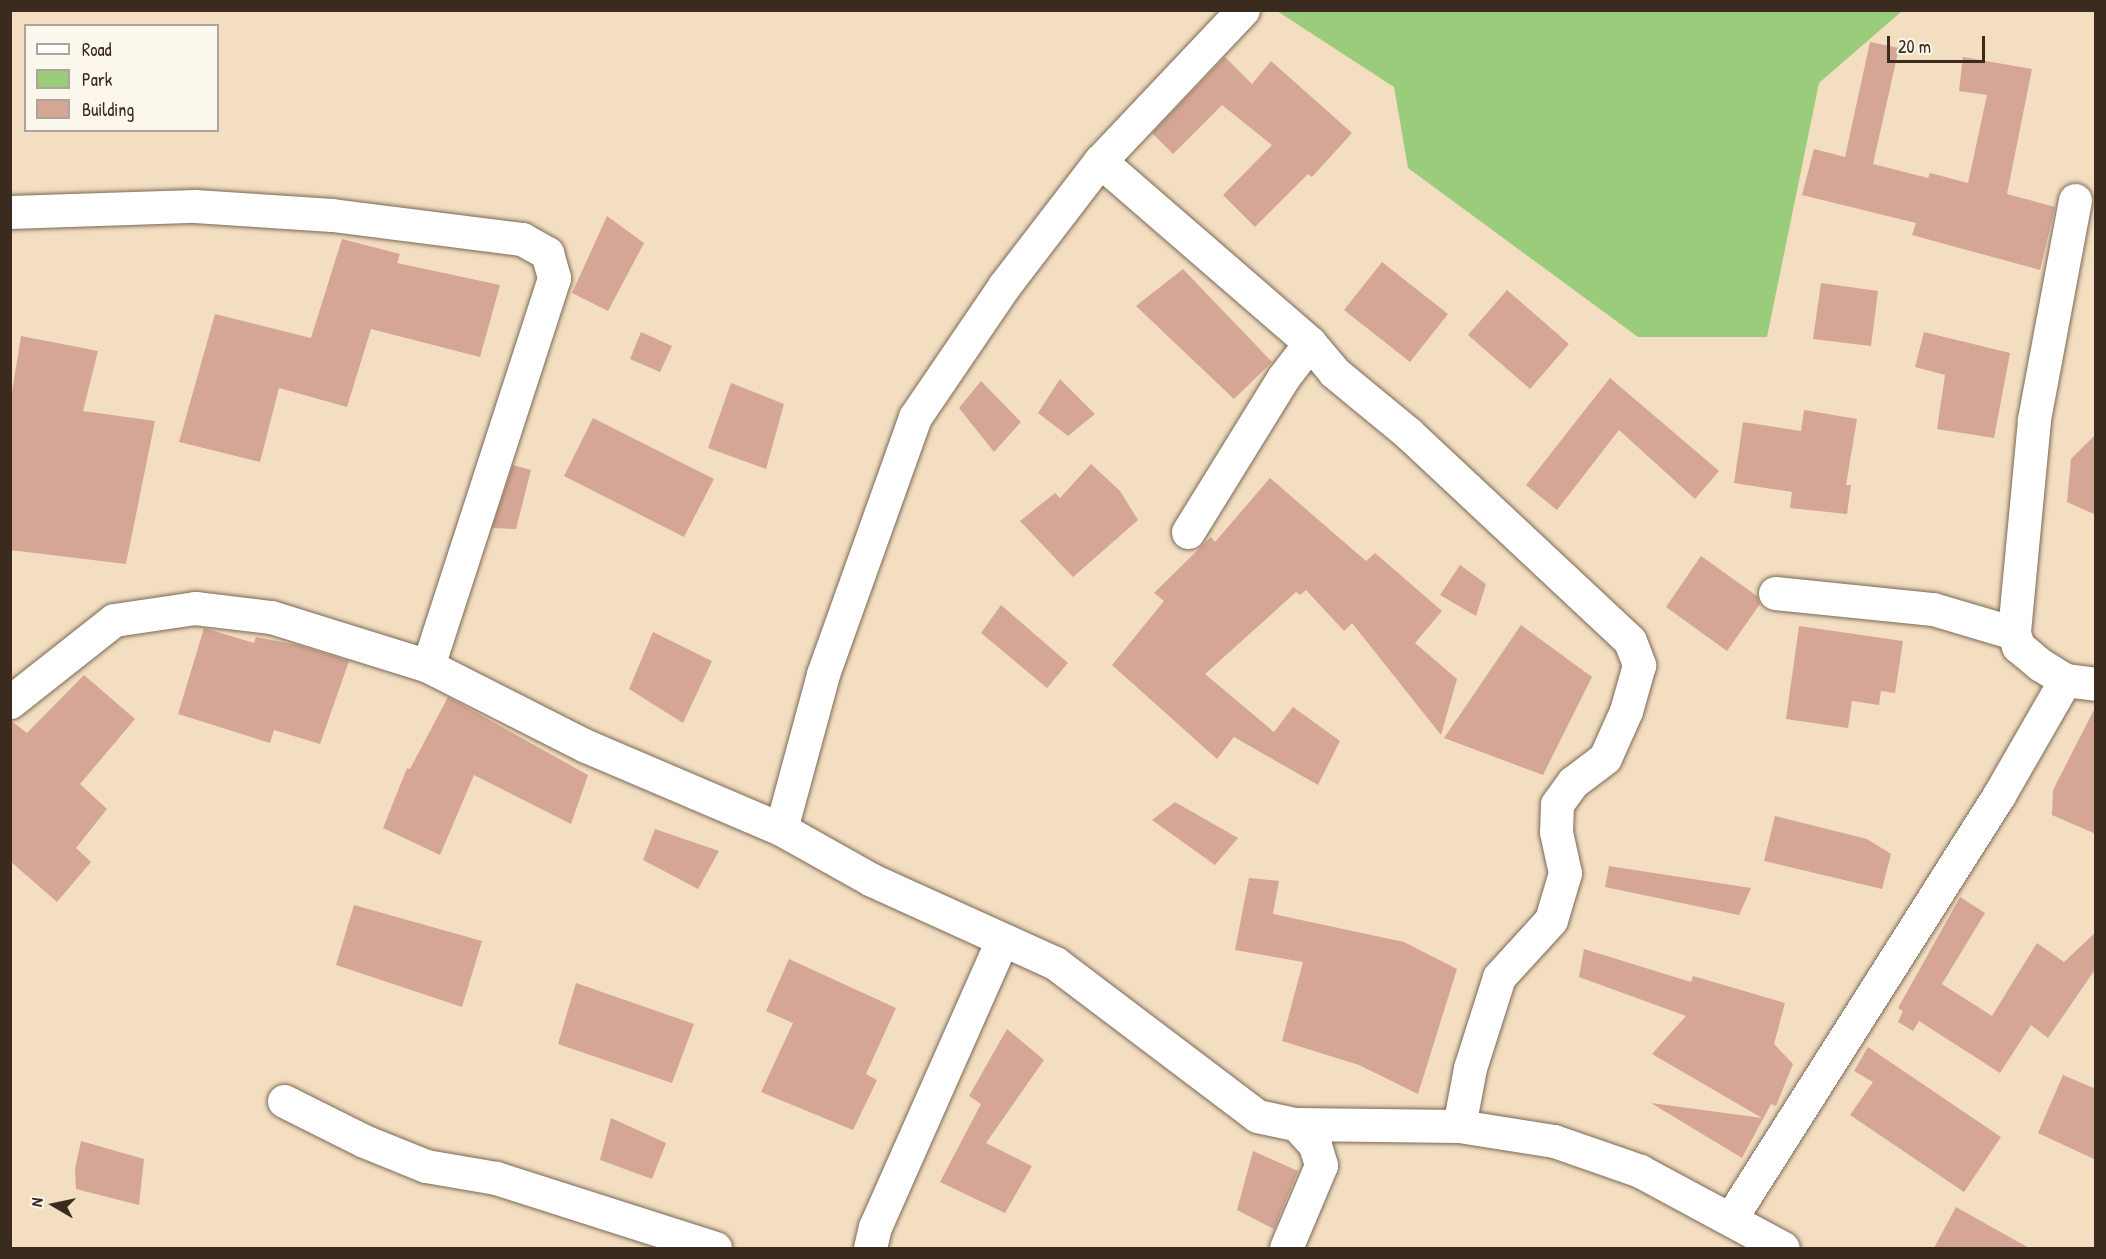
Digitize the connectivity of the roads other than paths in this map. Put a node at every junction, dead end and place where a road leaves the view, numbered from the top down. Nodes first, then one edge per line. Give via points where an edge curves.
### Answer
1 (1243, 10) edge
2 (1100, 161) junction
3 (2075, 200) dead end
4 (10, 212) edge
5 (1310, 343) junction
6 (1188, 532) dead end
7 (1775, 593) dead end
8 (2014, 633) junction
9 (428, 666) junction
10 (2080, 682) edge
11 (10, 702) edge
12 (781, 829) junction
13 (1002, 940) junction
14 (284, 1101) dead end
15 (1296, 1124) junction
16 (1459, 1126) junction
17 (1731, 1218) junction
18 (715, 1248) edge
19 (870, 1248) edge
20 (1286, 1248) edge
21 (1783, 1248) edge

1 - 2 street
2 - 5 street
2 - 12 street via 1004,286 915,417 823,674
3 - 8 street via 2034,420
4 - 9 street via 195,206 332,215 522,239 547,253 554,278
5 - 6 street via 1282,378
5 - 16 street via 1334,372 1408,433 1630,641 1639,664 1626,711 1605,758 1573,782 1557,804 1556,832 1565,873 1551,920 1499,976 1470,1068
7 - 8 street via 1933,609
8 - 10 street via 2018,646
9 - 11 street via 271,617 195,608 114,620
9 - 12 street via 586,746
10 - 17 street via 1999,795
12 - 13 street via 872,880
13 - 15 street via 1055,963 1257,1116
13 - 19 street via 875,1227
14 - 18 street via 364,1141 426,1166 496,1178
15 - 16 street
15 - 20 street via 1316,1145 1321,1166
16 - 17 street via 1554,1141 1640,1172
17 - 21 street

